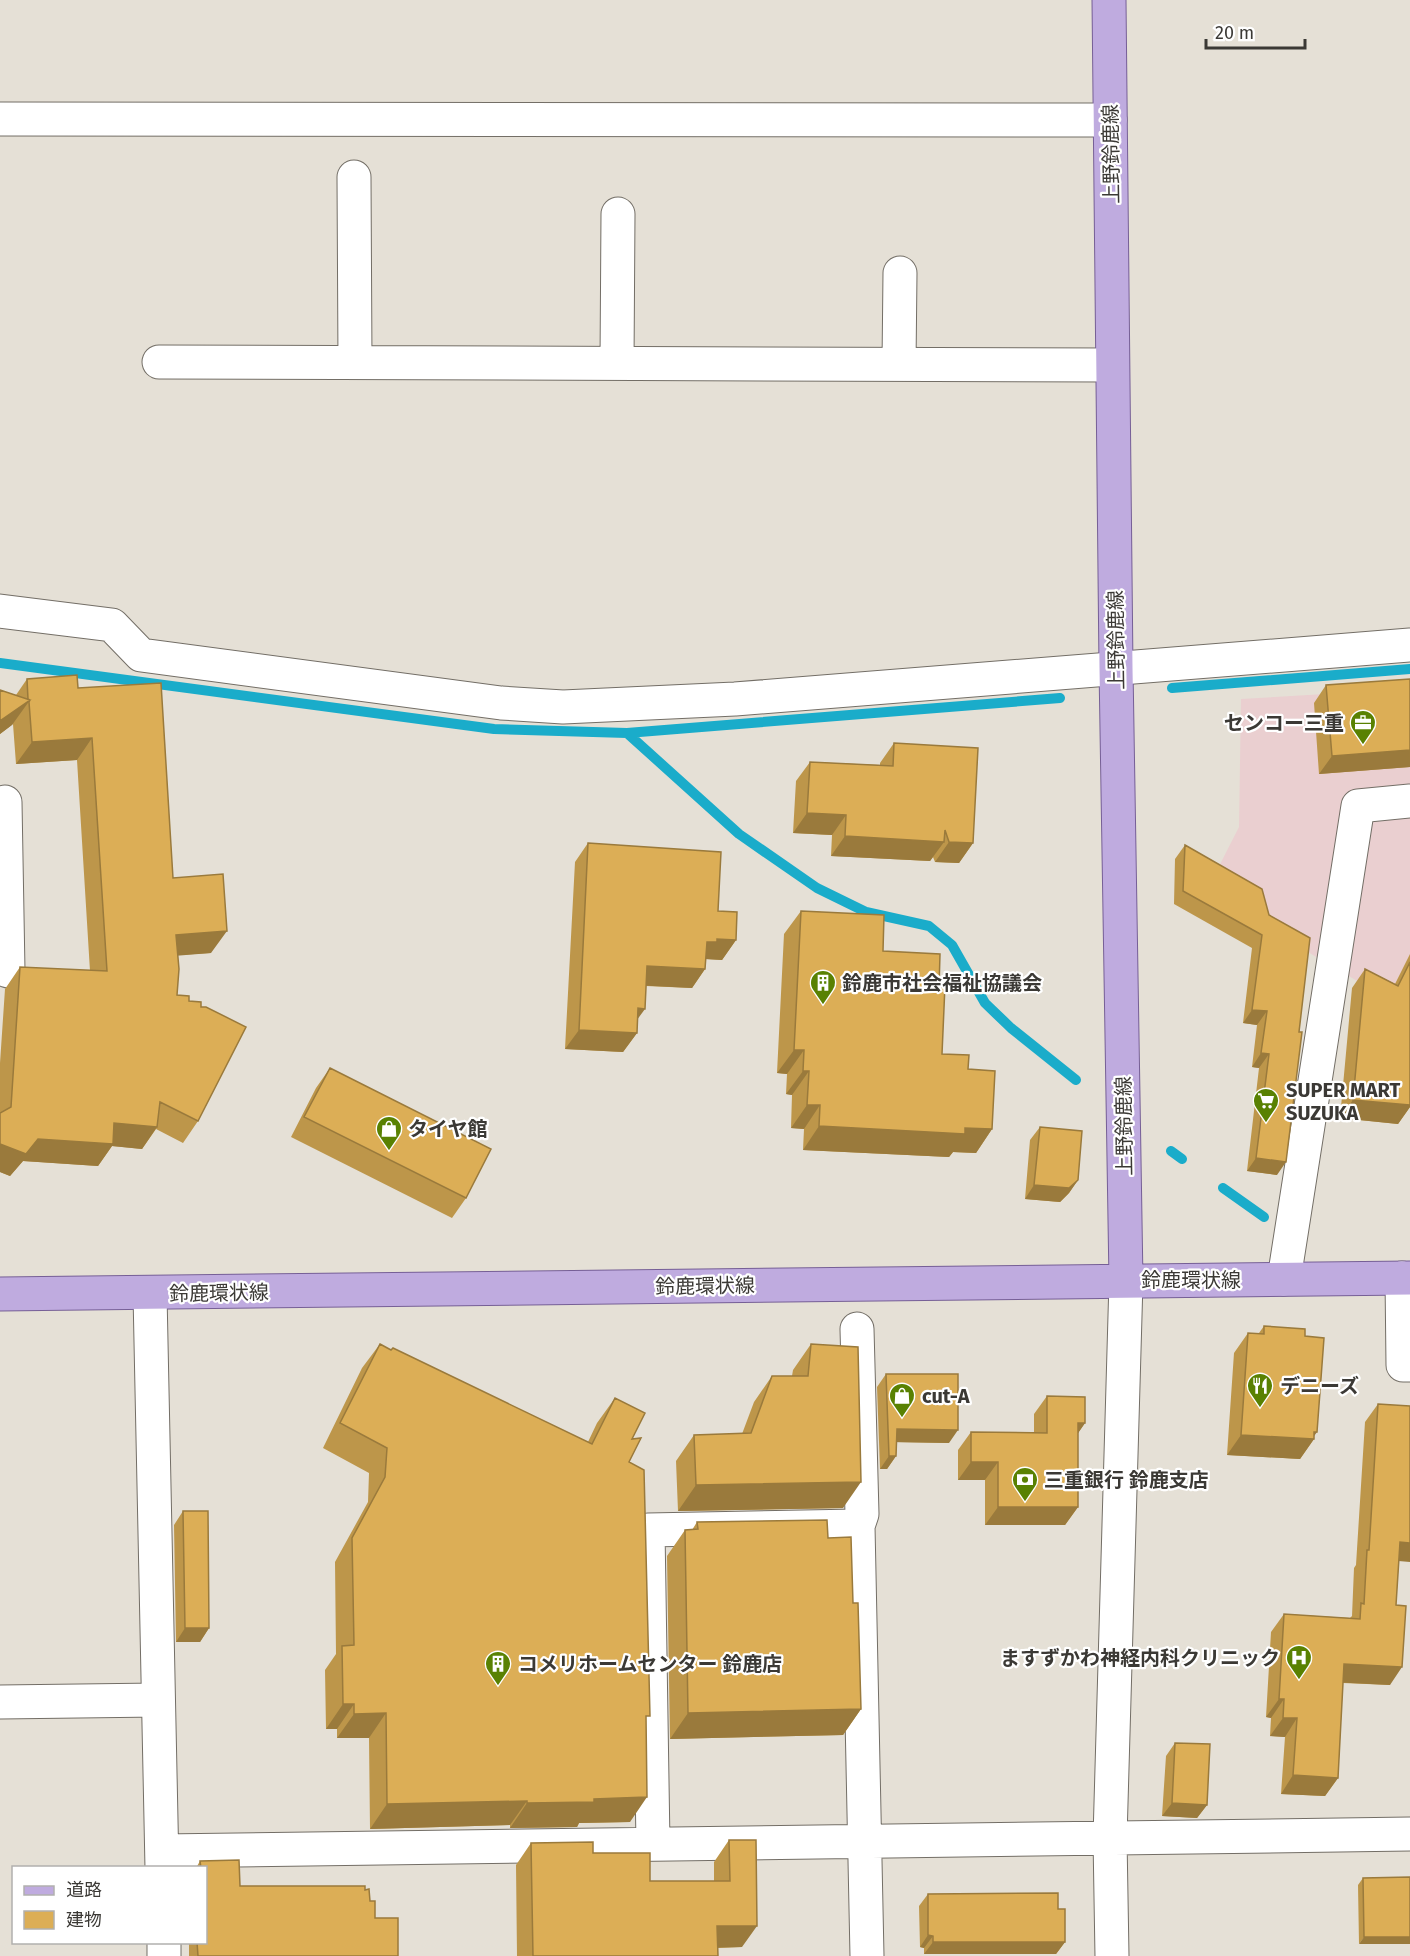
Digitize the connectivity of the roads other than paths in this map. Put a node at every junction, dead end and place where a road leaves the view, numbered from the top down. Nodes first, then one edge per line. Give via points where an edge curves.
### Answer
1 (1108, 0) edge
2 (0, 119) edge
3 (1110, 120) junction
4 (354, 177) dead end
5 (618, 214) dead end
6 (900, 273) dead end
7 (159, 362) dead end
8 (355, 362) junction
9 (617, 363) junction
10 (899, 364) junction
11 (1112, 365) junction
12 (0, 610) edge
13 (1410, 645) edge
14 (1116, 668) junction
15 (1410, 801) edge
16 (5, 802) dead end
17 (8, 971) dead end
18 (1406, 1278) edge
19 (1284, 1280) junction
20 (1126, 1281) junction
21 (0, 1294) edge
22 (150, 1294) junction
23 (857, 1329) dead end
24 (1410, 1365) edge
25 (858, 1526) junction
26 (158, 1700) junction
27 (0, 1702) edge
28 (1410, 1834) edge
29 (1110, 1838) junction
30 (864, 1843) junction
31 (653, 1844) junction
32 (162, 1859) edge
33 (867, 1956) edge
34 (1112, 1956) edge

1 - 3 main road, 上野鈴鹿線
2 - 3 street
3 - 11 main road, 上野鈴鹿線
4 - 8 street
5 - 9 street
6 - 10 street
7 - 8 street
8 - 9 street
9 - 10 street
10 - 11 street
11 - 14 main road, 上野鈴鹿線
12 - 14 street via 112,625 141,655 501,703 563,707 735,699
13 - 14 street
14 - 20 main road, 上野鈴鹿線
15 - 19 street via 1358,806
16 - 17 street
18 - 19 main road, 鈴鹿環状線
18 - 24 street via 1403,1365
19 - 20 main road, 鈴鹿環状線
20 - 22 main road, 鈴鹿環状線
20 - 29 street
21 - 22 main road, 鈴鹿環状線
22 - 26 street
23 - 25 street via 862,1514
25 - 30 street
25 - 31 street via 648,1530
26 - 27 street
26 - 32 street
28 - 29 street
29 - 30 street
29 - 34 street
30 - 31 street
30 - 33 street
31 - 32 street

